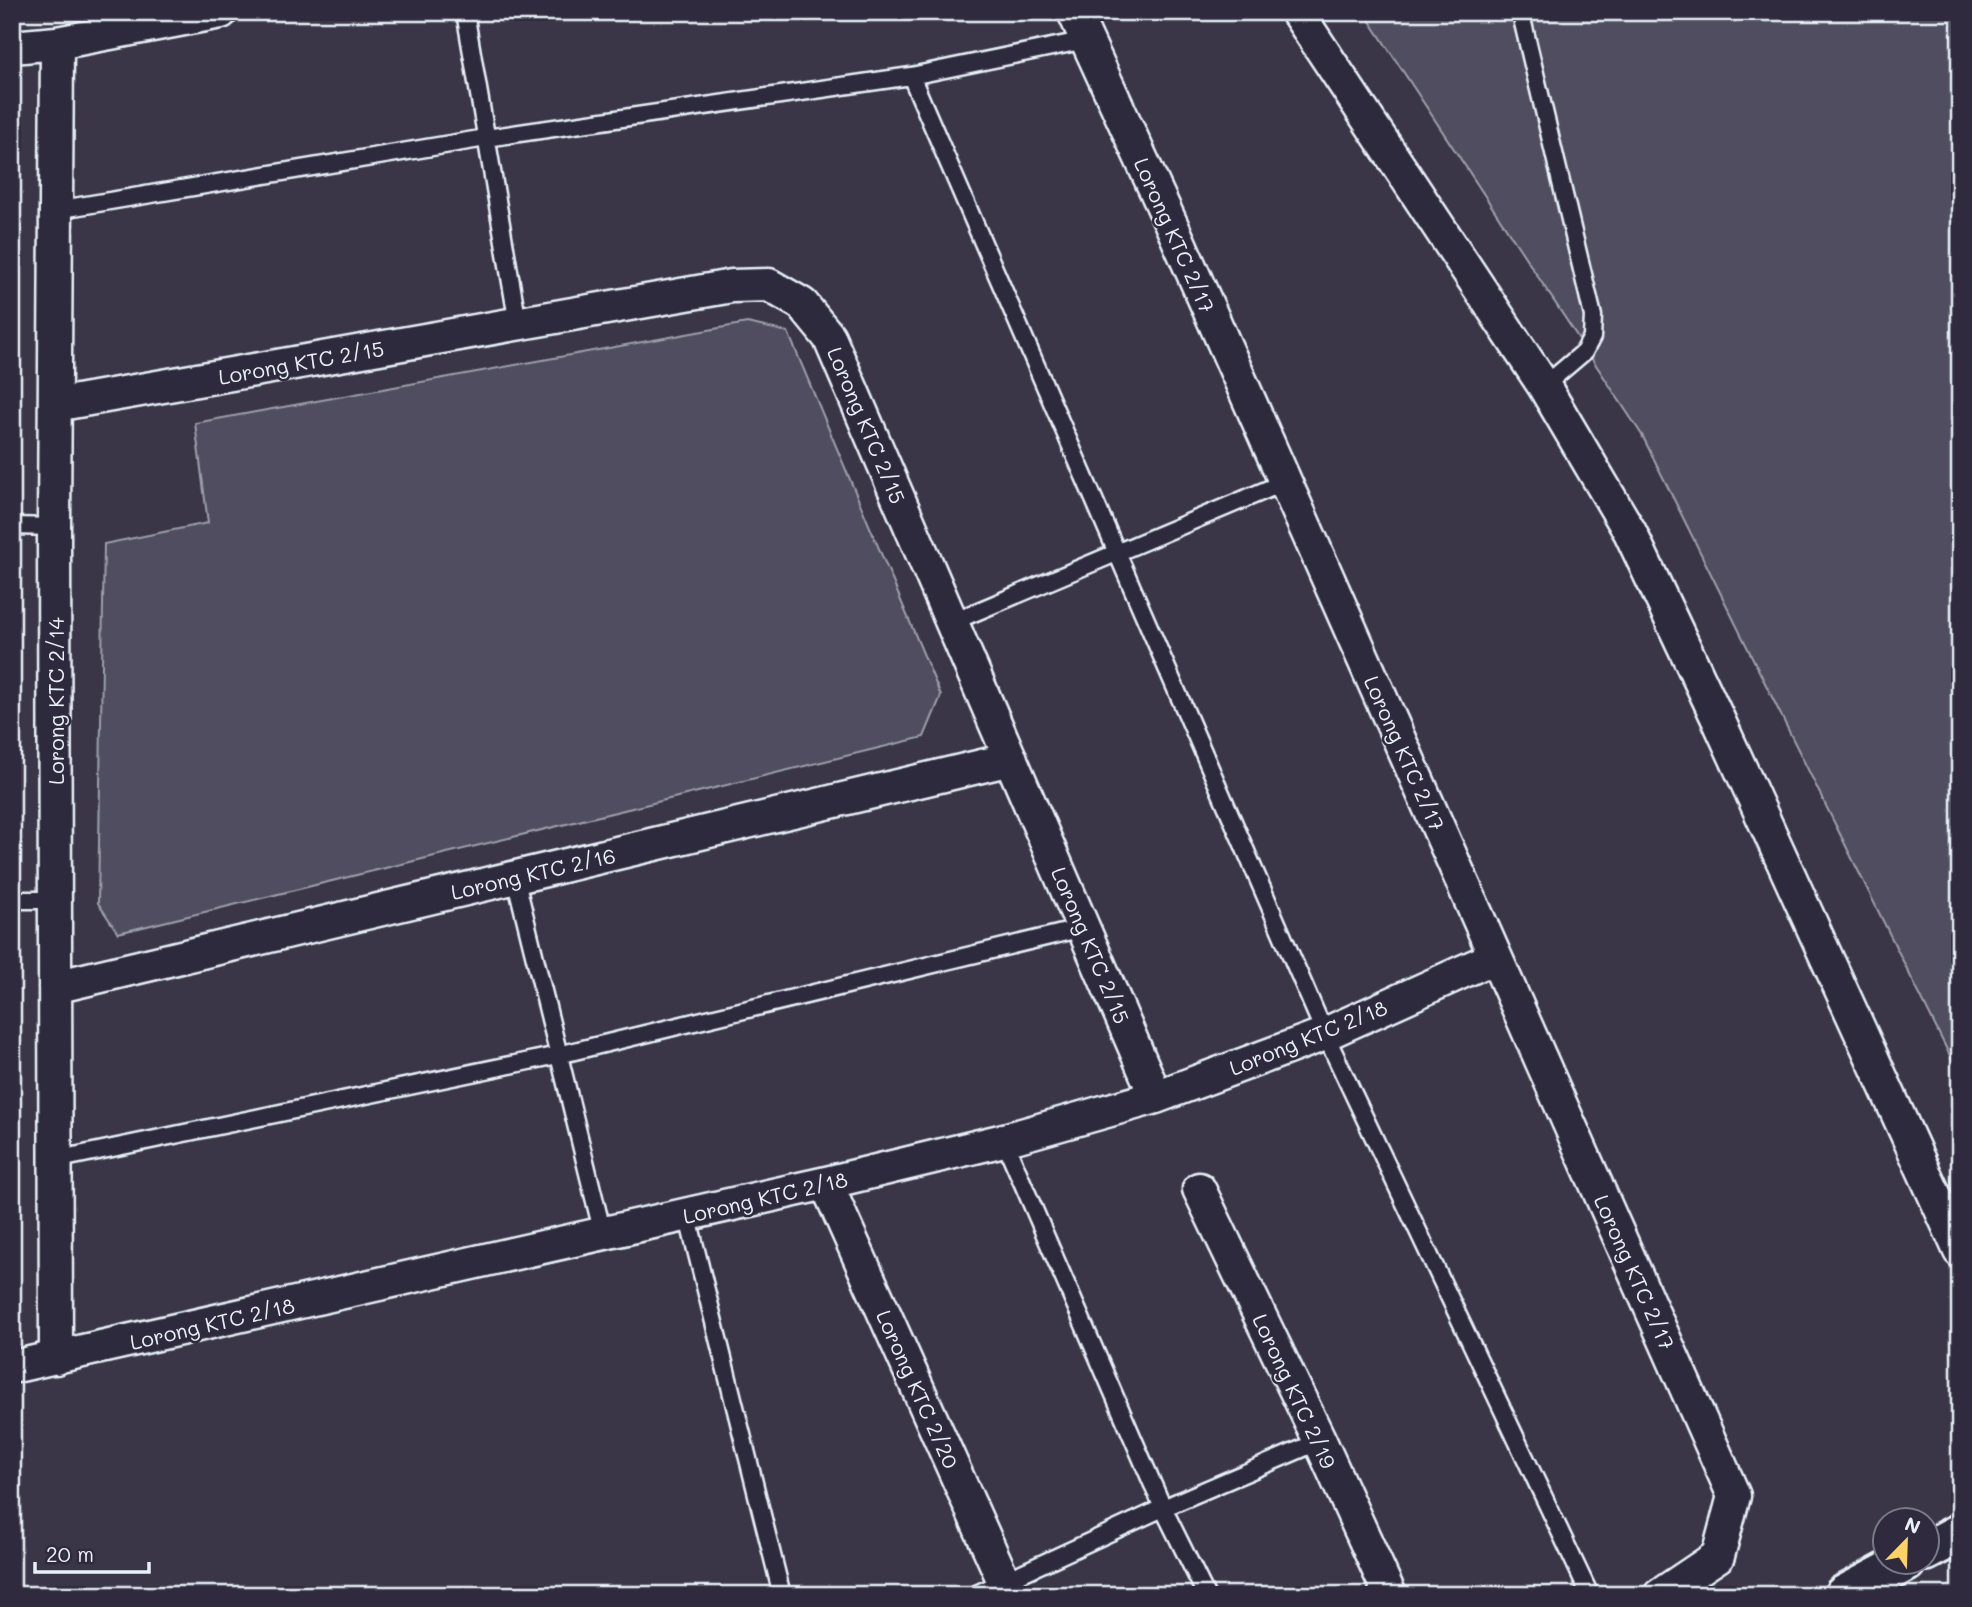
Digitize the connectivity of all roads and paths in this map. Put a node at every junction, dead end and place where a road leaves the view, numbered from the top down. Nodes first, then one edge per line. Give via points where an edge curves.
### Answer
1 (221, 12) edge
2 (464, 12) edge
3 (1297, 12) edge
4 (1522, 12) edge
5 (1080, 26) edge
6 (57, 43) junction
7 (12, 47) edge
8 (911, 76) junction
9 (486, 138) junction
10 (56, 210) junction
11 (518, 324) junction
12 (1544, 386) junction
13 (55, 405) junction
14 (1285, 482) junction
15 (12, 526) edge
16 (54, 527) junction
17 (1117, 553) junction
18 (952, 622) junction
19 (1010, 759) junction
20 (515, 877) junction
21 (12, 900) edge
22 (55, 900) junction
23 (1083, 928) junction
24 (1495, 957) junction
25 (55, 987) junction
26 (1325, 1034) junction
27 (558, 1055) junction
28 (1156, 1097) junction
29 (1004, 1140) junction
30 (55, 1160) junction
31 (826, 1183) junction
32 (1199, 1189) dead end
33 (687, 1214) junction
34 (603, 1234) junction
35 (1960, 1251) edge
36 (56, 1358) junction
37 (12, 1367) edge
38 (1320, 1441) junction
39 (1163, 1508) junction
40 (1960, 1533) edge
41 (1940, 1543) edge
42 (1880, 1576) edge
43 (1007, 1588) edge
44 (782, 1595) edge
45 (974, 1595) edge
46 (1206, 1595) edge
47 (1390, 1595) edge
48 (1590, 1595) edge
49 (1660, 1595) edge
50 (1844, 1595) edge

1 - 6 street
2 - 9 lane
3 - 12 street
4 - 12 lane via 1594,316 1592,337 1584,352
5 - 8 lane
5 - 14 street, Lorong KTC 2/17
6 - 7 street
6 - 10 street, Lorong KTC 2/14
8 - 9 lane
8 - 17 lane
9 - 10 lane
9 - 11 lane
10 - 13 street, Lorong KTC 2/14
11 - 13 street, Lorong KTC 2/15
11 - 18 street, Lorong KTC 2/15 via 732,286 769,285 802,304 830,337
12 - 35 street via 1630,532
13 - 16 street, Lorong KTC 2/14
14 - 17 lane
14 - 24 street, Lorong KTC 2/17
15 - 16 lane
16 - 22 street, Lorong KTC 2/14
17 - 18 lane
17 - 26 lane
18 - 19 street, Lorong KTC 2/15
19 - 20 street, Lorong KTC 2/16
19 - 23 street, Lorong KTC 2/15
20 - 25 street, Lorong KTC 2/16
20 - 27 lane
21 - 22 lane
22 - 25 street, Lorong KTC 2/14
23 - 27 lane
23 - 28 street, Lorong KTC 2/15
24 - 26 street, Lorong KTC 2/18
24 - 49 street, Lorong KTC 2/17 via 1734,1496 1718,1556
25 - 30 street, Lorong KTC 2/14
26 - 28 street, Lorong KTC 2/18
26 - 48 lane
27 - 30 lane
27 - 34 lane
28 - 29 street, Lorong KTC 2/18
29 - 31 street, Lorong KTC 2/18
29 - 39 lane
30 - 36 street, Lorong KTC 2/14
31 - 33 street, Lorong KTC 2/18
31 - 43 street, Lorong KTC 2/20
32 - 38 street, Lorong KTC 2/19
33 - 34 street, Lorong KTC 2/18
33 - 44 lane
34 - 36 street, Lorong KTC 2/18
36 - 37 street, Lorong KTC 2/18
38 - 39 lane
38 - 47 street, Lorong KTC 2/19
39 - 43 lane
39 - 46 lane
40 - 41 street
42 - 50 street
43 - 45 lane

